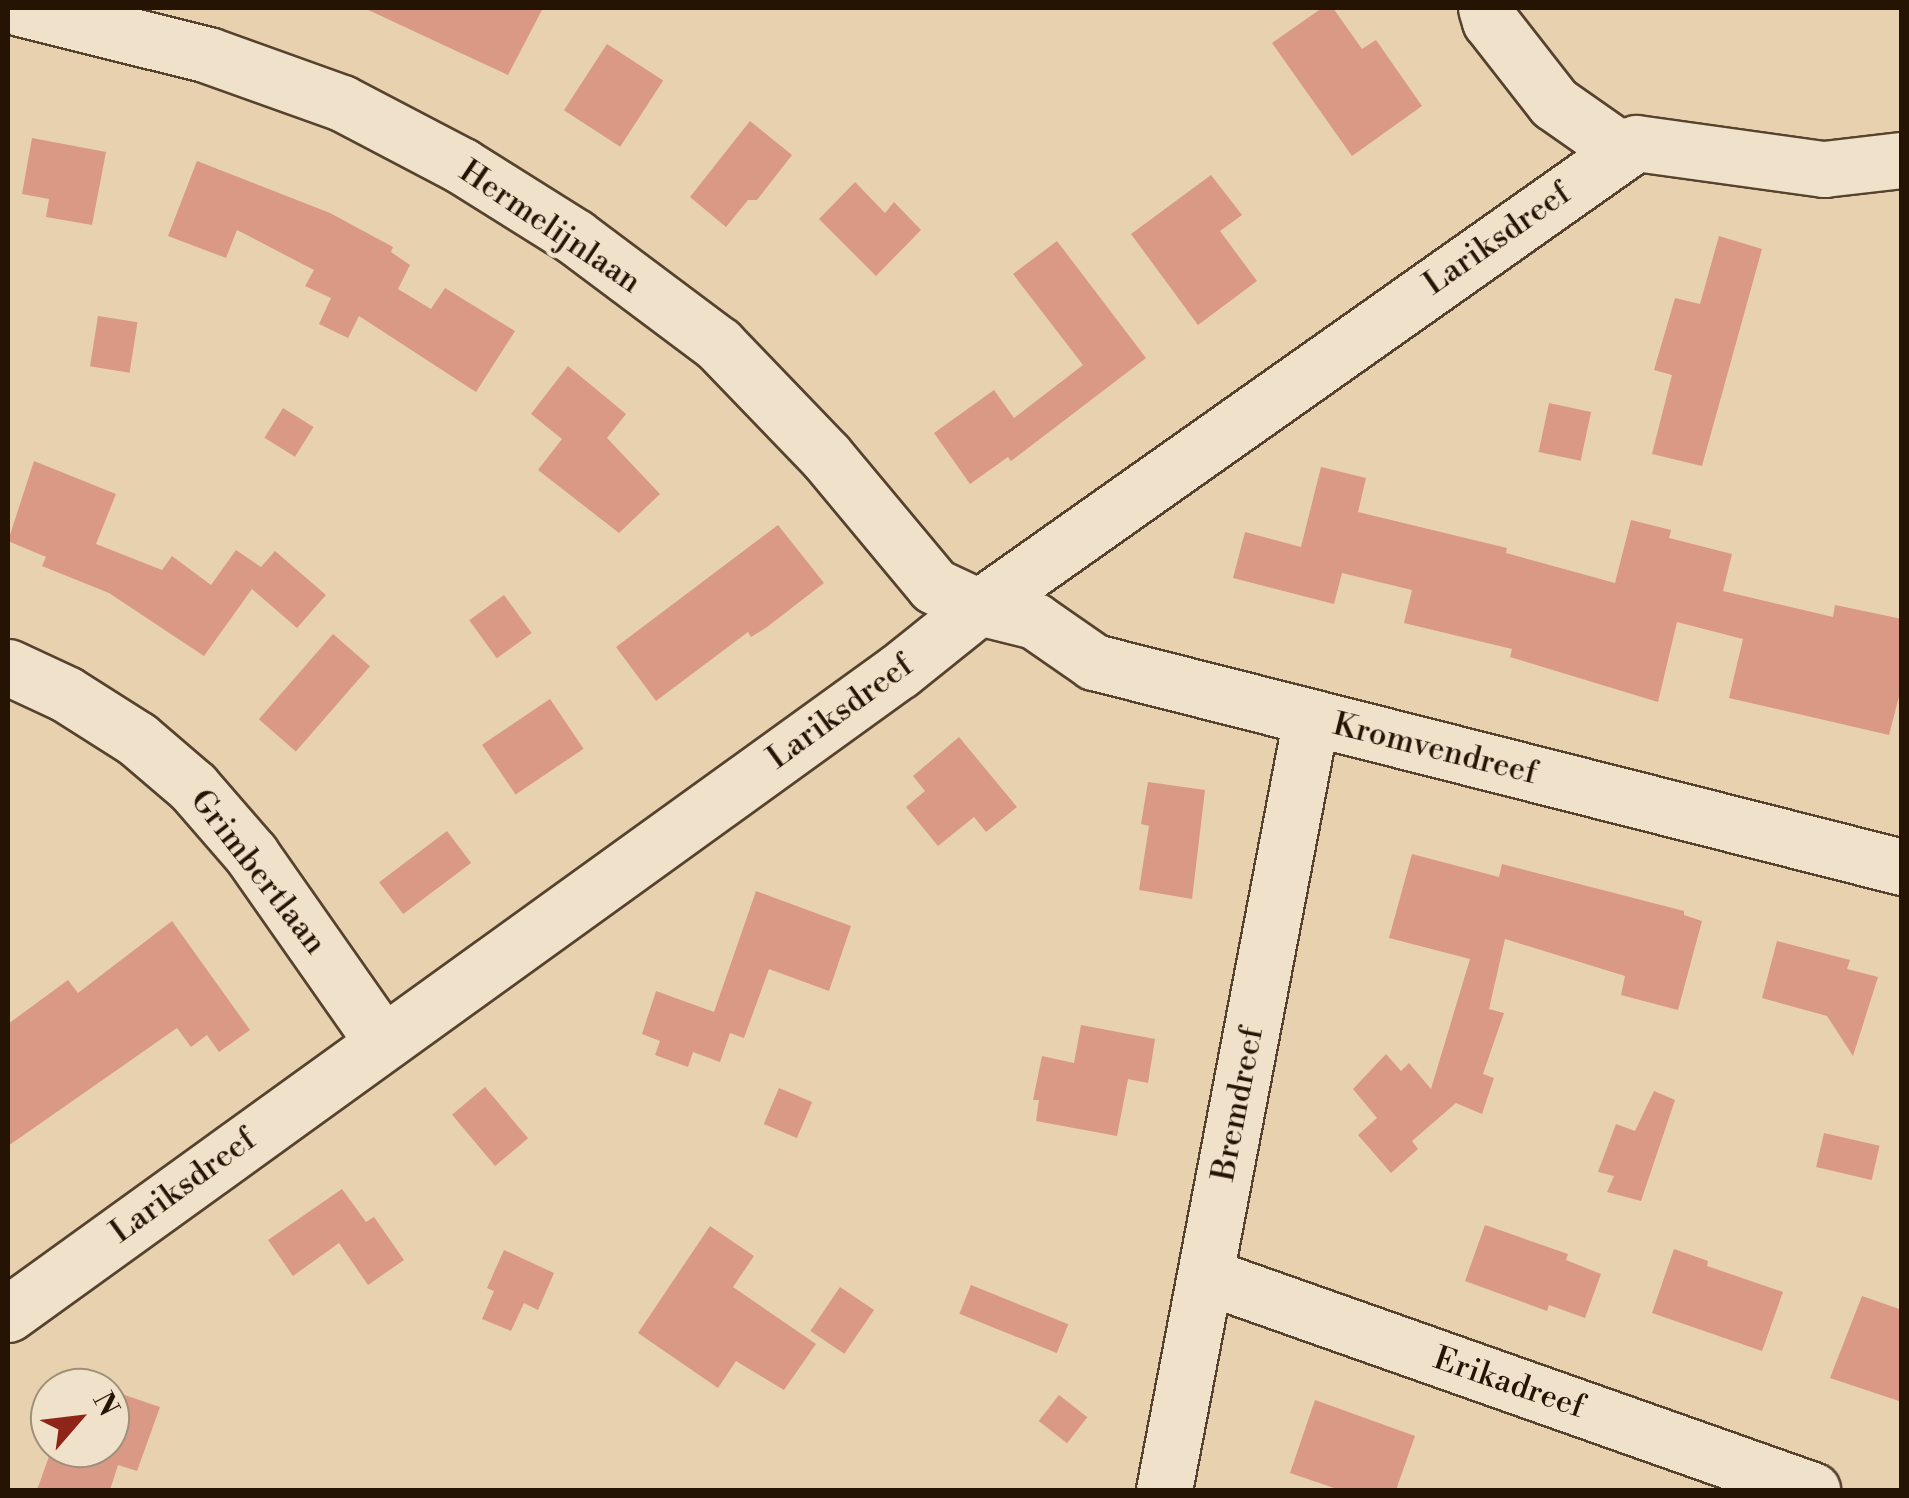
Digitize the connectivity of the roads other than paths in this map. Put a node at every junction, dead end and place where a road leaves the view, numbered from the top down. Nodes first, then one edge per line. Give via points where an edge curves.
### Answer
1 (20, 8) edge
2 (1486, 8) edge
3 (1624, 152) junction
4 (1902, 160) edge
5 (978, 607) junction
6 (8, 667) edge
7 (1311, 718) junction
8 (1902, 867) edge
9 (382, 1040) junction
10 (1206, 1276) junction
11 (8, 1314) edge
12 (1164, 1490) edge
13 (1812, 1490) edge

1 - 5 street, Hermelijnlaan via 208,54 342,103 576,237 718,344 825,454 934,586
2 - 3 street via 1554,103
3 - 4 street via 1636,143 1824,168
3 - 5 street, Lariksdreef
5 - 7 street, Kromvendreef via 1034,621 1094,662
5 - 9 street, Lariksdreef via 899,671
6 - 9 street, Grimbertlaan via 137,739 194,787 251,854
7 - 8 street, Kromvendreef
7 - 10 street, Bremdreef
9 - 11 street, Lariksdreef
10 - 12 street, Bremdreef
10 - 13 street, Erikadreef

